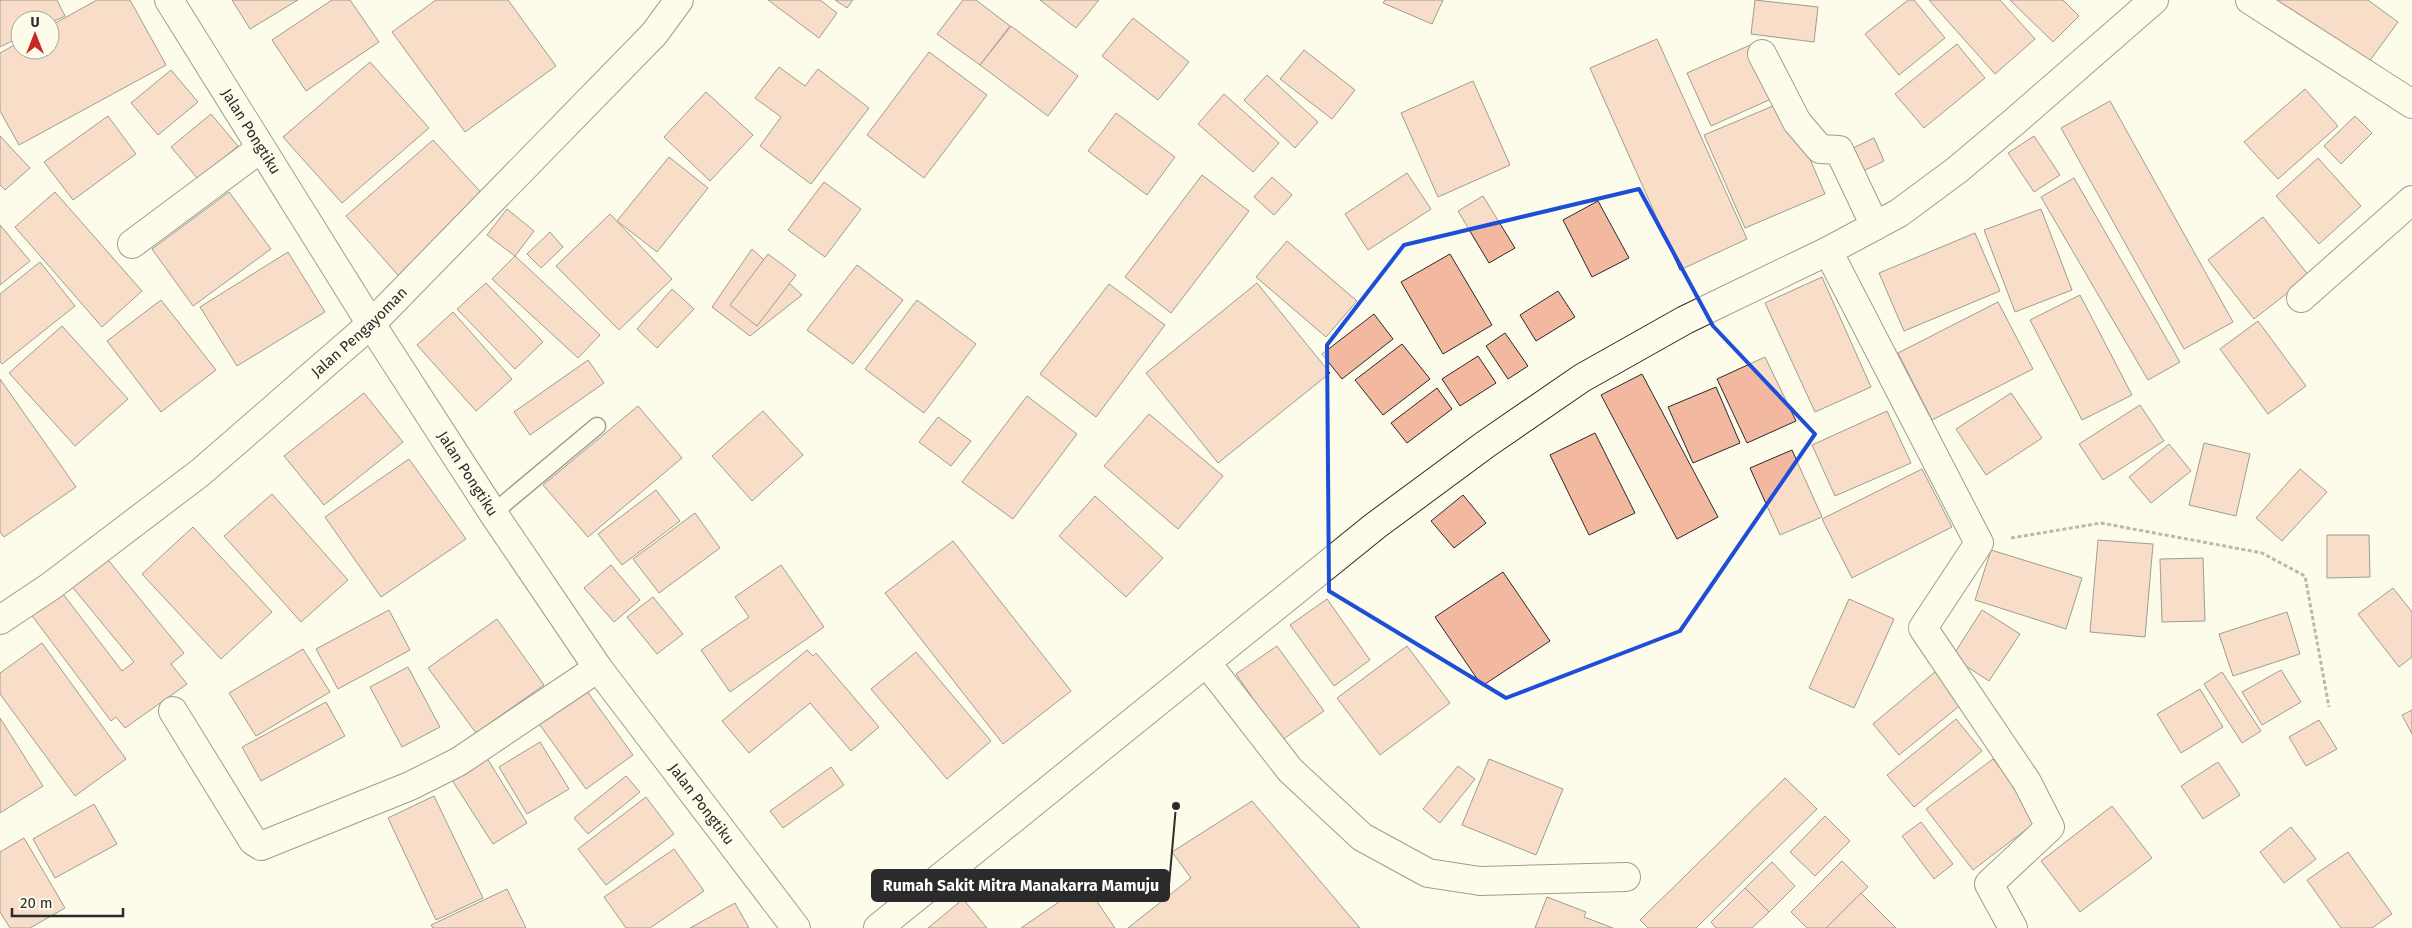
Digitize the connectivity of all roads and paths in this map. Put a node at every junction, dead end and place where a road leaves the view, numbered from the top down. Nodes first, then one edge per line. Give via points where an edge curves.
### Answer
1 (169, 0) edge
2 (680, 0) edge
3 (2154, 0) edge
4 (2250, 0) edge
5 (1762, 54) dead end
6 (2412, 104) edge
7 (261, 148) junction
8 (2412, 200) edge
9 (1874, 226) junction
10 (132, 244) dead end
11 (1828, 251) junction
12 (2301, 298) dead end
13 (371, 324) junction
14 (597, 426) dead end
15 (493, 513) junction
16 (1979, 543) junction
17 (0, 620) edge
18 (1206, 662) junction
19 (598, 668) junction
20 (2329, 707) dead end
21 (173, 711) dead end
22 (1626, 877) dead end
23 (796, 928) edge
24 (878, 928) edge
25 (2013, 928) edge

1 - 7 street, Jalan Pongtiku
2 - 13 street, Jalan Pengayoman via 654,34
3 - 9 street via 1957,170
4 - 6 street
5 - 9 street via 1797,122 1820,149 1839,150
7 - 10 street
7 - 13 street, Jalan Pongtiku
8 - 12 street
9 - 11 street
11 - 16 street
11 - 18 street via 1685,320 1582,378 1375,526
13 - 15 street, Jalan Pongtiku
13 - 17 street, Jalan Pengayoman via 201,472
14 - 15 lane
15 - 19 street, Jalan Pongtiku
16 - 20 path via 2101,523 2262,553 2305,576
16 - 25 street via 1923,628 2027,782 2050,827 1988,884
18 - 22 street via 1290,770 1362,837 1428,873 1480,881
18 - 24 street
19 - 21 street via 458,762 410,786 261,846 253,841
19 - 23 street, Jalan Pongtiku

